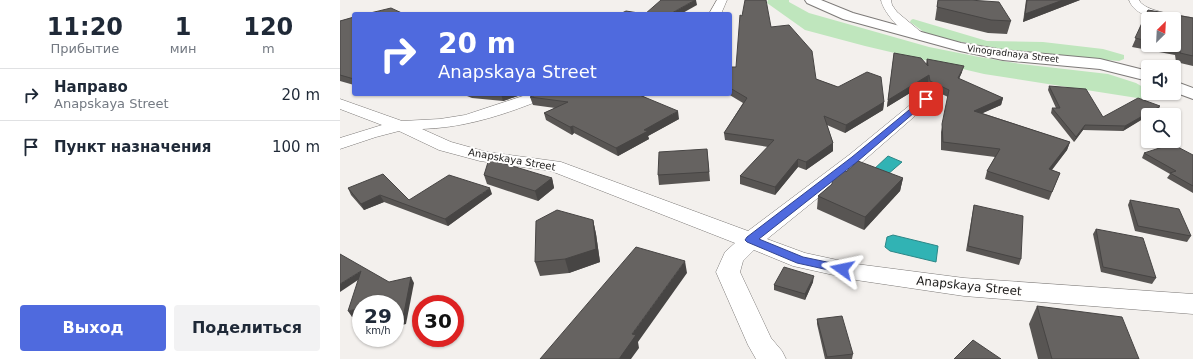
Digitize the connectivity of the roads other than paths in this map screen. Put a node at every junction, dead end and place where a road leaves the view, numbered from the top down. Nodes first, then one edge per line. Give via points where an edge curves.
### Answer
1 (722, 0) edge
2 (811, 0) edge
3 (886, 0) edge
4 (1134, 1) edge
5 (1168, 5) dead end
6 (716, 12) edge
7 (1193, 22) edge
8 (917, 35) junction
9 (1141, 74) edge
10 (1181, 89) edge
11 (1193, 94) edge
12 (538, 96) edge
13 (926, 99) dead end
14 (340, 104) edge
15 (401, 126) junction
16 (340, 144) edge
17 (751, 240) junction
18 (1193, 304) edge
19 (772, 359) edge

1 - 6 street
2 - 8 main road, Vinogradnaya Street via 848,16
3 - 8 street via 889,11
4 - 5 street
4 - 7 street via 1139,8 1147,12
8 - 9 main road, Vinogradnaya Street via 982,52 1100,64
10 - 11 main road
12 - 15 street via 476,117 453,122
13 - 17 street via 855,159
14 - 15 street, Anapskaya Street
15 - 16 street via 379,130
15 - 17 street, Anapskaya Street via 445,146 486,157 555,166
17 - 18 street, Anapskaya Street via 801,260 856,272 964,287
17 - 19 street via 733,258 728,272 761,345

